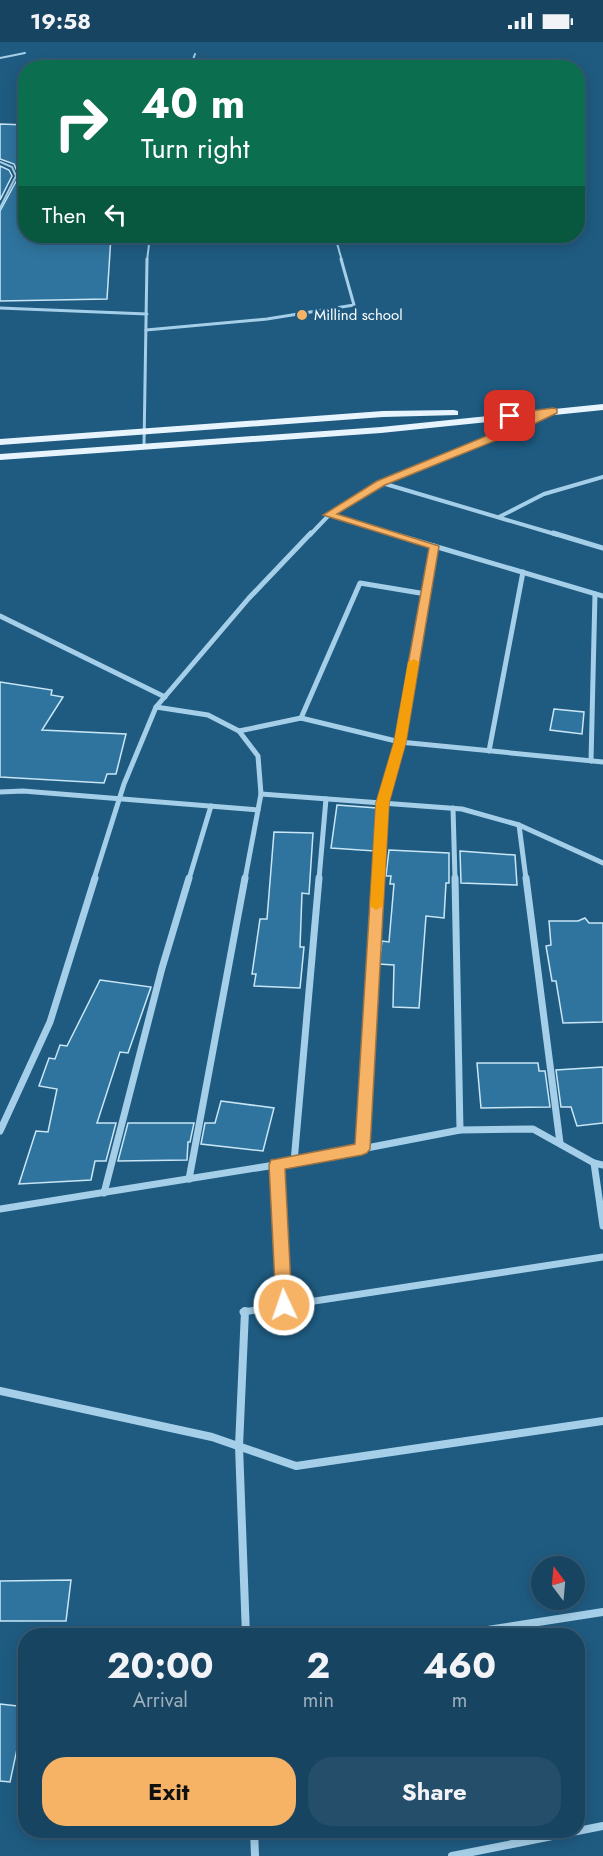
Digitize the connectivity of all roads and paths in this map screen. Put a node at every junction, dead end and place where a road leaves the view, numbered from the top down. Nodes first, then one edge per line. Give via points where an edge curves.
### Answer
1 (25, 53) dead end
2 (195, 54) dead end
3 (0, 58) edge
4 (193, 60) edge
5 (0, 162) edge
6 (0, 208) edge
7 (149, 243) edge
8 (337, 243) edge
9 (0, 308) edge
10 (147, 314) junction
11 (146, 330) junction
12 (603, 407) edge
13 (553, 411) junction
14 (145, 432) junction
15 (0, 442) edge
16 (144, 447) junction
17 (0, 457) edge
18 (603, 477) edge
19 (381, 483) junction
20 (328, 515) junction
21 (498, 517) junction
22 (434, 546) junction
23 (603, 548) edge
24 (523, 572) junction
25 (426, 594) junction
26 (595, 594) junction
27 (603, 596) edge
28 (0, 616) edge
29 (165, 697) junction
30 (156, 707) junction
31 (301, 718) junction
32 (239, 731) junction
33 (400, 742) junction
34 (489, 751) junction
35 (591, 761) junction
36 (603, 762) edge
37 (0, 792) edge
38 (261, 794) junction
39 (326, 799) junction
40 (120, 800) junction
41 (382, 803) junction
42 (211, 806) junction
43 (453, 808) junction
44 (258, 810) junction
45 (519, 825) junction
46 (603, 863) edge
47 (460, 1130) junction
48 (0, 1131) edge
49 (560, 1143) junction
50 (362, 1149) junction
51 (294, 1162) junction
52 (594, 1163) junction
53 (277, 1165) junction
54 (603, 1165) edge
55 (189, 1179) junction
56 (104, 1193) junction
57 (0, 1209) edge
58 (603, 1226) edge
59 (603, 1257) edge
60 (284, 1305) junction
61 (0, 1391) edge
62 (603, 1421) edge
63 (239, 1446) junction
64 (603, 1612) edge
65 (246, 1628) edge
66 (500, 1628) edge
67 (603, 1826) edge
68 (585, 1830) edge
69 (254, 1838) edge
70 (543, 1838) edge
71 (255, 1856) edge
72 (452, 1856) edge

1 - 3 lane
2 - 4 lane
5 - 6 lane via 12,167 16,176
7 - 10 lane
8 - 11 lane via 354,305 267,320
9 - 10 lane
10 - 11 lane
11 - 14 lane
12 - 13 main road
13 - 14 main road via 383,414
13 - 16 main road via 381,430
13 - 19 street
14 - 15 main road
14 - 16 lane
16 - 17 main road
18 - 21 street via 544,494
19 - 20 street
19 - 21 street
20 - 22 street
20 - 29 street via 249,598
21 - 23 street
22 - 24 street
22 - 25 street
24 - 26 street
24 - 34 street
25 - 31 street via 360,583
25 - 33 street
26 - 27 street
26 - 35 street
28 - 29 street
29 - 30 street
30 - 32 street via 208,715
30 - 40 street
31 - 32 street
31 - 33 street
32 - 38 street via 258,756
33 - 34 street
33 - 41 street
34 - 35 street
35 - 36 street
37 - 40 street
38 - 39 street
38 - 44 street
39 - 41 street
39 - 51 street
40 - 42 street
40 - 48 street via 50,1022
41 - 43 street
41 - 50 street
42 - 44 street
42 - 56 street via 162,968
43 - 45 street
43 - 47 street
44 - 55 street
45 - 46 street
45 - 49 street
47 - 49 street via 533,1129
47 - 50 street
49 - 52 street
50 - 51 street
51 - 53 street
52 - 54 street
52 - 58 street
53 - 55 street
53 - 60 street
55 - 56 street
56 - 57 street
59 - 60 street
60 - 63 street via 243,1311
61 - 63 street
62 - 63 street via 296,1466
63 - 65 street
64 - 66 street
67 - 68 street
69 - 71 street
70 - 72 street

